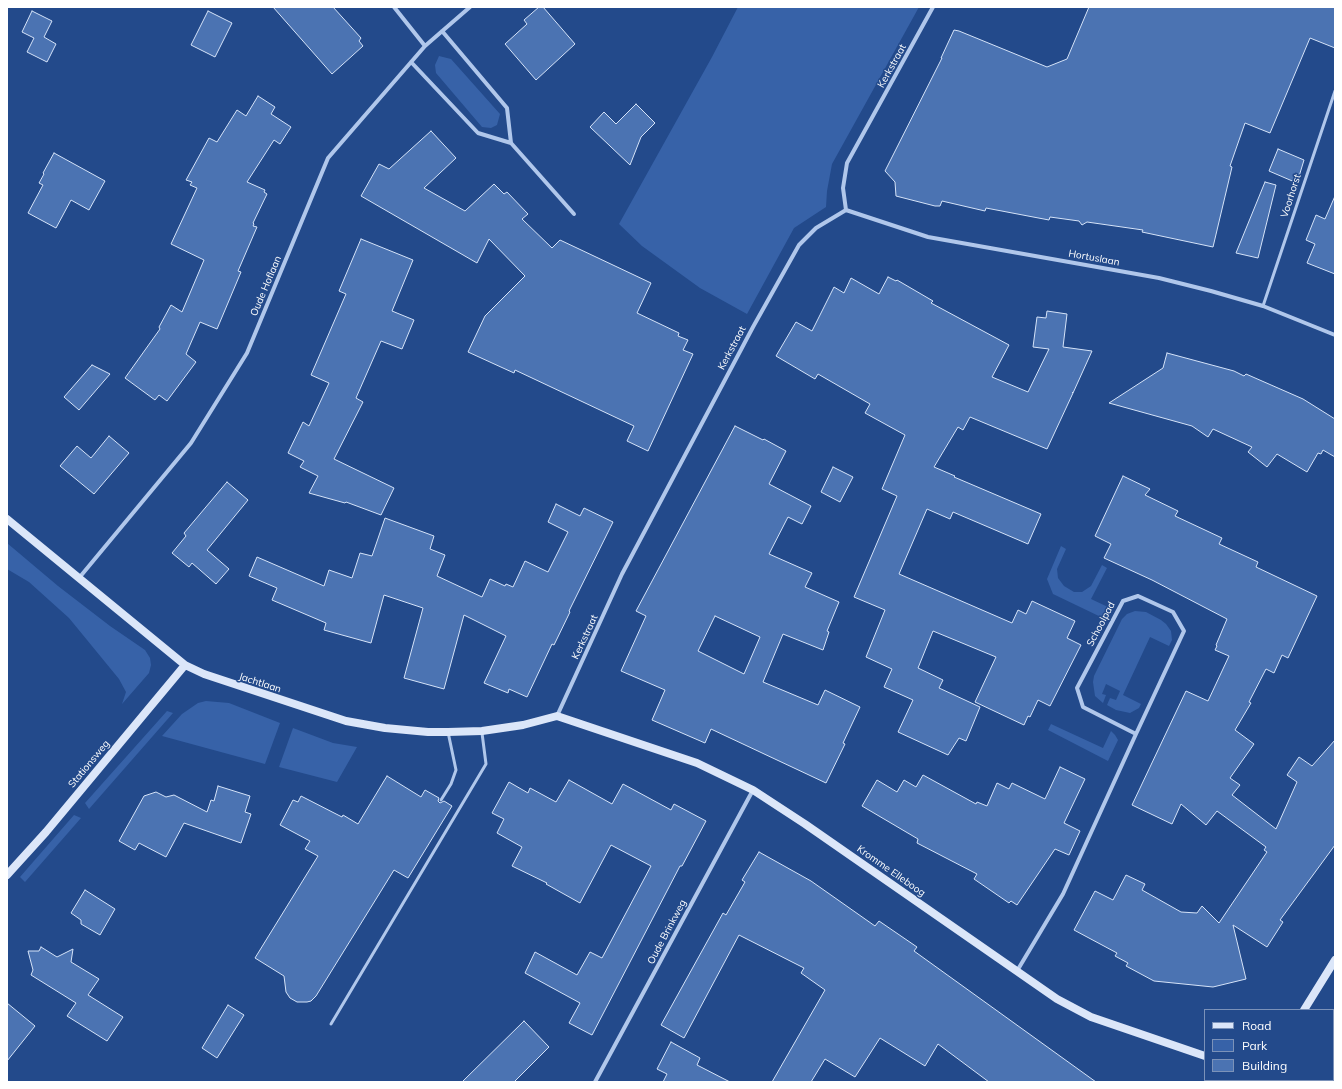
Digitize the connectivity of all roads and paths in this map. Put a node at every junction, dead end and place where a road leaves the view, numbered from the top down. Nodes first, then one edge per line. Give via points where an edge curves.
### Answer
1 (394, 7) edge
2 (470, 7) edge
3 (933, 7) edge
4 (442, 31) junction
5 (425, 46) junction
6 (411, 62) junction
7 (1335, 91) edge
8 (511, 143) junction
9 (846, 210) junction
10 (574, 214) dead end
11 (1263, 306) junction
12 (1335, 335) edge
13 (7, 519) edge
14 (79, 578) junction
15 (185, 665) junction
16 (557, 716) junction
17 (482, 731) junction
18 (448, 732) junction
19 (1136, 734) junction
20 (753, 790) junction
21 (441, 800) dead end
22 (7, 875) edge
23 (1335, 960) edge
24 (1017, 971) junction
25 (1305, 1009) edge
26 (331, 1024) dead end
27 (1204, 1056) edge
28 (595, 1082) edge

1 - 5 street
2 - 4 street, Oude Hoflaan
3 - 9 street, Kerkstraat via 847,163 843,188
4 - 5 street, Oude Hoflaan
4 - 8 street via 507,108
5 - 6 street, Oude Hoflaan
6 - 8 street via 478,132
6 - 14 street, Oude Hoflaan via 328,158 247,352 192,443
7 - 11 lane, Voorhorst
8 - 10 street
9 - 11 street, Hortuslaan via 928,237 1159,278
9 - 16 street, Kerkstraat via 816,228 799,245 622,574
11 - 12 street, Hortuslaan
13 - 14 street, Jachtlaan
14 - 15 street, Jachtlaan
15 - 18 street, Jachtlaan via 204,674 346,721 385,728
15 - 22 street, Stationsweg
16 - 17 street, Jachtlaan via 523,725
16 - 20 street, Kromme Elleboog via 697,763
17 - 18 street, Jachtlaan
17 - 26 lane via 486,764
18 - 21 lane via 456,770
19 - 19 street, Schoolpad via 1184,631 1172,612 1138,596 1123,601 1077,688 1083,707
19 - 24 street, Schoolpad via 1062,894
20 - 24 street, Kromme Elleboog
20 - 28 street, Oude Brinkweg
23 - 25 street
24 - 27 street, Kromme Elleboog via 1057,999 1091,1017

